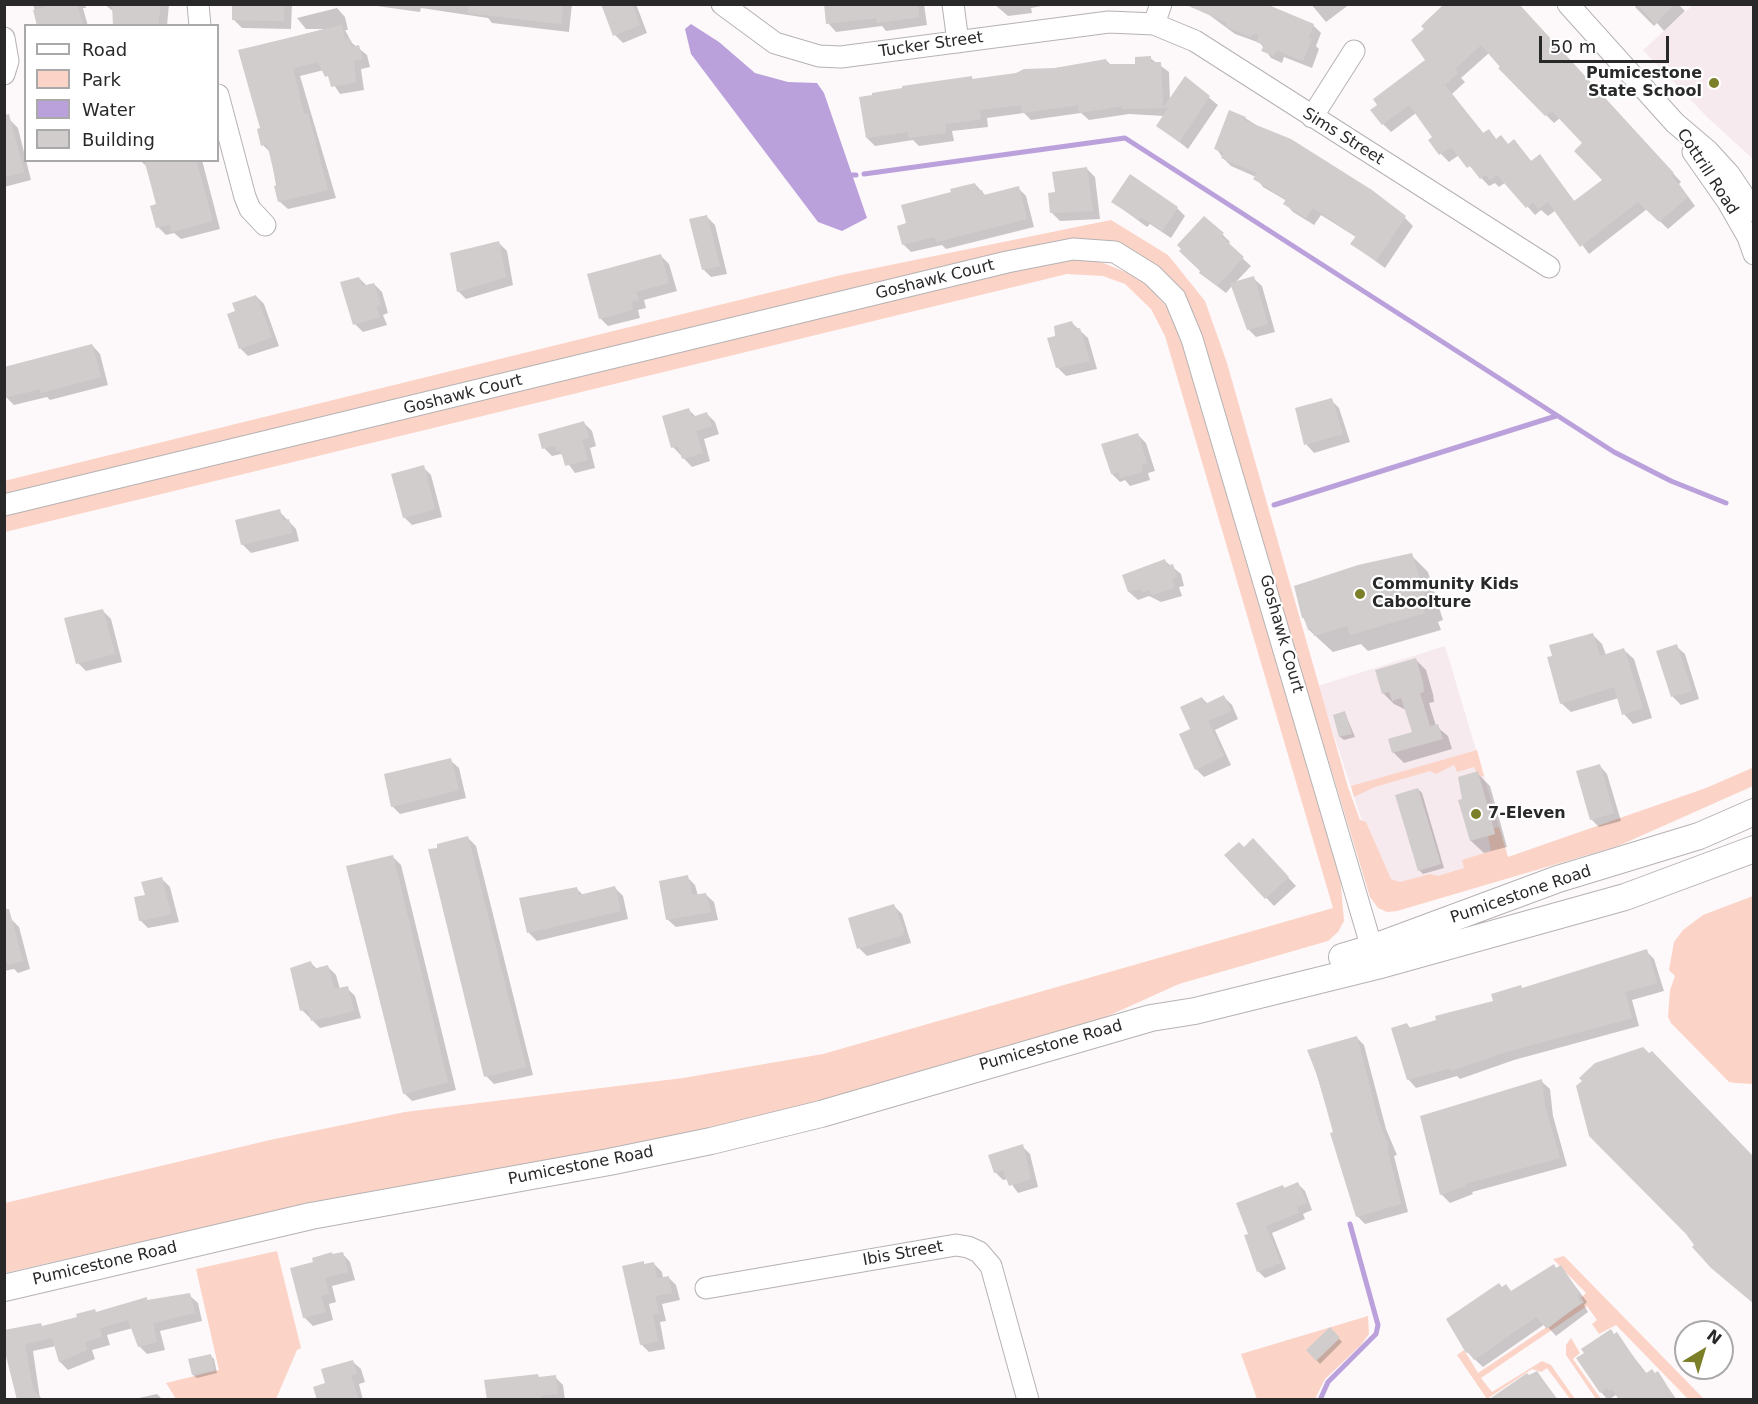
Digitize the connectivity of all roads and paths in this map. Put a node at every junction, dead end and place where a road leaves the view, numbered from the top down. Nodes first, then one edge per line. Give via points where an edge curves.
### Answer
1 (198, 4) edge
2 (722, 4) edge
3 (953, 4) edge
4 (1161, 4) edge
5 (1568, 4) edge
6 (200, 24) edge
7 (1154, 24) junction
8 (4, 39) edge
9 (958, 42) junction
10 (1354, 51) dead end
11 (4, 74) edge
12 (219, 98) edge
13 (1312, 117) junction
14 (1675, 123) junction
15 (1754, 211) edge
16 (265, 225) dead end
17 (1754, 254) edge
18 (1549, 267) dead end
19 (4, 506) edge
20 (1754, 812) edge
21 (1754, 849) edge
22 (1375, 957) junction
23 (4, 1288) edge
24 (706, 1288) dead end
25 (1029, 1400) edge

1 - 6 street
2 - 9 street, Tucker Street via 775,43 819,56 841,57
3 - 9 street
4 - 7 street
5 - 14 street, Cottrill Road
7 - 9 street, Tucker Street via 1109,22
7 - 13 street, Sims Street via 1195,40
8 - 11 street via 8,61
10 - 13 street
12 - 16 street via 249,209
13 - 18 street, Sims Street
14 - 15 street, Cottrill Road via 1729,174
14 - 17 street, Cottrill Road via 1732,208
19 - 22 street, Goshawk Court via 1007,262 1073,249 1116,252 1152,275 1175,298 1192,339
20 - 22 main road, Pumicestone Road via 1699,836 1558,879
21 - 22 main road, Pumicestone Road via 1625,897
22 - 23 main road, Pumicestone Road via 1186,1001 1150,1018 821,1114 711,1141 352,1208
24 - 25 street, Ibis Street via 956,1245 968,1247 979,1252 991,1266

